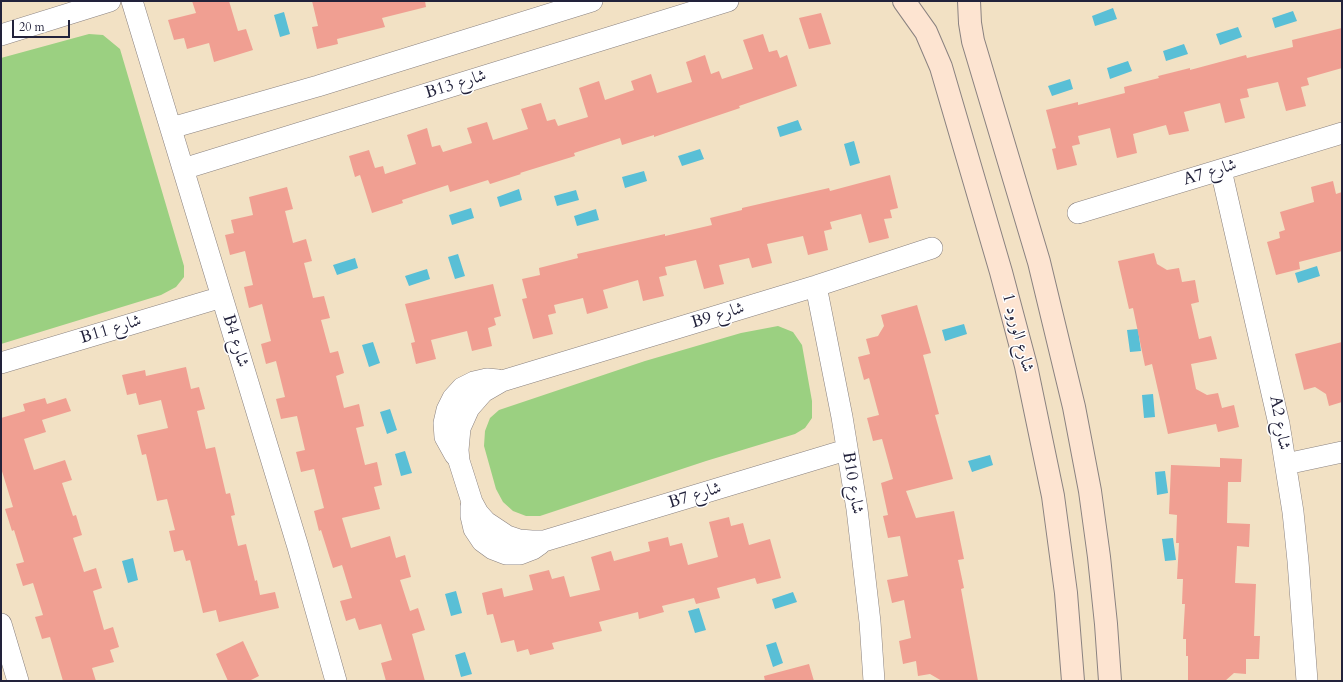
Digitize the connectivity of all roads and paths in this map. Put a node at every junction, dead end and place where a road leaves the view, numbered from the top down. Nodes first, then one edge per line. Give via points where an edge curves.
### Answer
1 (110, 1) edge
2 (132, 1) edge
3 (592, 1) edge
4 (728, 1) edge
5 (904, 1) edge
6 (969, 1) edge
7 (1, 35) edge
8 (171, 128) junction
9 (1342, 133) edge
10 (183, 169) junction
11 (1221, 170) junction
12 (1078, 213) dead end
13 (932, 248) dead end
14 (816, 286) junction
15 (222, 297) junction
16 (1, 363) edge
17 (846, 450) junction
18 (1342, 452) edge
19 (1286, 464) junction
20 (472, 502) joint
21 (1, 624) edge
22 (18, 681) edge
23 (336, 681) edge
24 (874, 681) edge
25 (1073, 681) edge
26 (1110, 681) edge
27 (1307, 681) edge

1 - 7 street
2 - 8 street, B4 شارع
3 - 8 street
4 - 10 street, B13 شارع
5 - 25 street, شارع الورود 1 via 926,32 941,67 1026,366 1054,496 1066,592
6 - 26 street via 973,41 1039,262 1074,407 1099,557
8 - 10 street, B4 شارع
9 - 11 street, A7 شارع
10 - 15 street, B4 شارع
11 - 12 street, A7 شارع
11 - 19 street, A2 شارع via 1272,388
13 - 14 street, B9 شارع
14 - 17 street, B10 شارع via 842,417
14 - 20 street, B9 شارع via 502,380 483,392 468,408 460,428 459,461
15 - 16 street, B11 شارع
15 - 23 street, B4 شارع
17 - 20 street, B7 شارع via 544,541 520,554 506,554 482,541 474,529 470,516
17 - 24 street, B10 شارع via 864,565
18 - 19 street
19 - 27 street, A2 شارع via 1298,561
21 - 22 street

